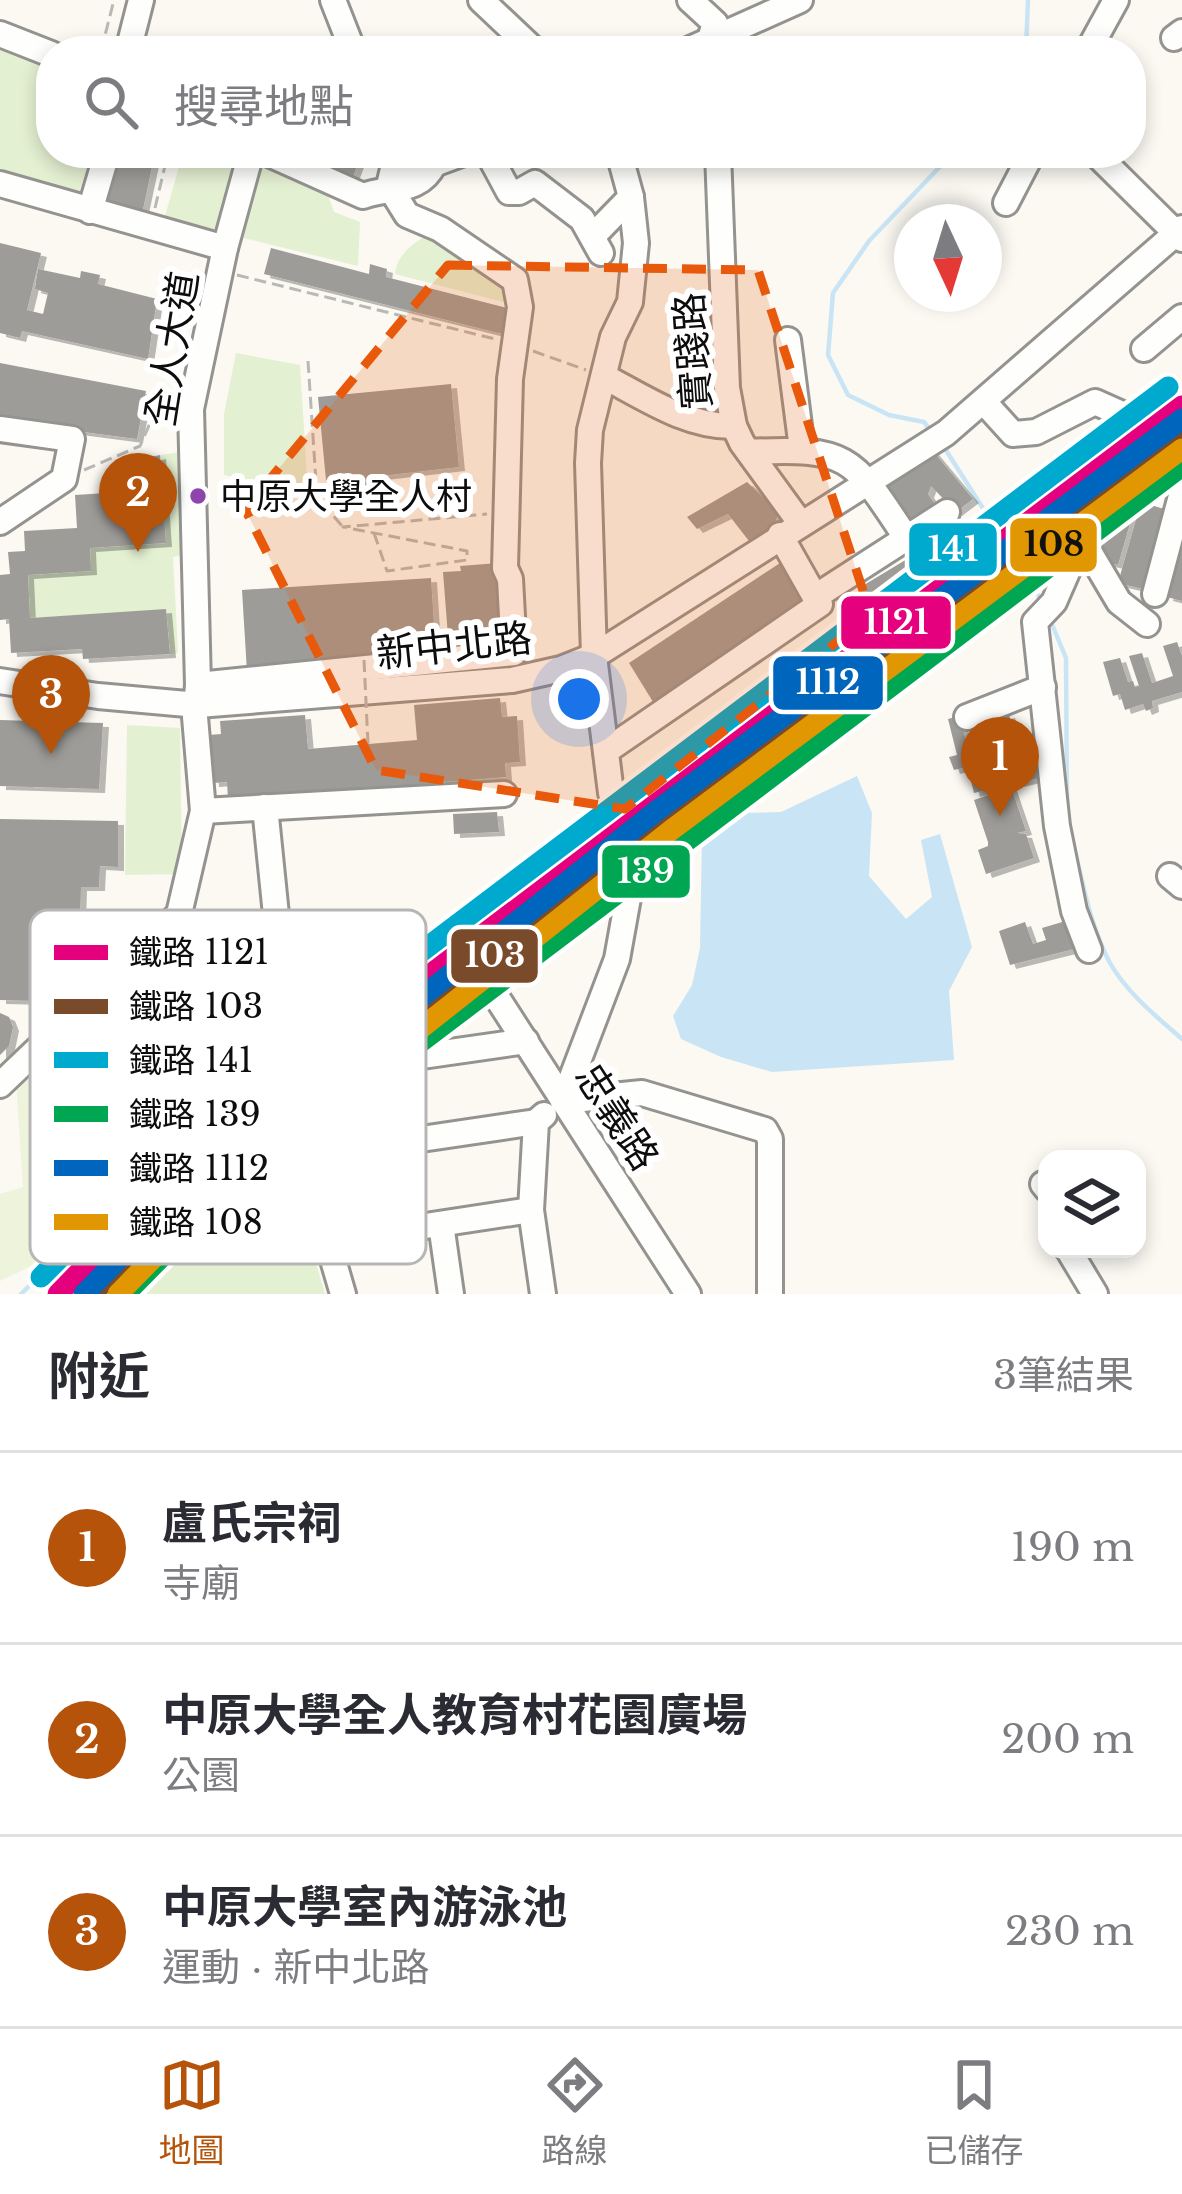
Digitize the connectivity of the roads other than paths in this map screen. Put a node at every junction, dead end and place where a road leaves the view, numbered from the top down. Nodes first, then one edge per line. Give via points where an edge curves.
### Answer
1 (141, 0) edge
2 (333, 0) edge
3 (481, 0) edge
4 (690, 0) edge
5 (800, 0) edge
6 (1116, 0) edge
7 (0, 34) edge
8 (132, 36) edge
9 (347, 36) edge
10 (520, 36) edge
11 (707, 36) edge
12 (725, 36) edge
13 (1096, 36) edge
14 (36, 48) edge
15 (103, 168) edge
16 (247, 168) edge
17 (300, 168) edge
18 (402, 168) edge
19 (496, 168) edge
20 (623, 168) edge
21 (719, 168) edge
22 (1024, 168) edge
23 (1111, 168) edge
24 (0, 184) edge
25 (389, 186) junction
26 (631, 197) junction
27 (1006, 203) dead end
28 (90, 211) junction
29 (1180, 233) edge
30 (223, 260) junction
31 (1182, 317) edge
32 (788, 340) dead end
33 (1144, 349) dead end
34 (604, 377) junction
35 (984, 402) junction
36 (734, 426) junction
37 (0, 429) edge
38 (802, 449) junction
39 (1180, 451) edge
40 (748, 452) junction
41 (868, 480) junction
42 (1182, 492) edge
43 (947, 512) dead end
44 (0, 522) edge
45 (791, 530) junction
46 (1080, 536) junction
47 (907, 539) junction
48 (1155, 594) dead end
49 (815, 597) junction
50 (1147, 624) dead end
51 (594, 656) junction
52 (0, 681) edge
53 (1043, 687) junction
54 (198, 695) junction
55 (967, 717) dead end
56 (606, 752) junction
57 (504, 794) dead end
58 (265, 807) junction
59 (203, 811) junction
60 (180, 910) edge
61 (275, 910) edge
62 (1089, 950) dead end
63 (485, 979) dead end
64 (526, 1042) junction
65 (30, 1056) edge
66 (426, 1056) edge
67 (0, 1085) edge
68 (563, 1101) junction
69 (536, 1122) junction
70 (426, 1138) edge
71 (531, 1210) junction
72 (441, 1224) junction
73 (426, 1226) edge
74 (1073, 1258) edge
75 (335, 1264) edge
76 (343, 1294) edge
77 (451, 1294) edge
78 (543, 1294) edge
79 (688, 1294) edge
80 (770, 1294) edge
81 (1095, 1294) edge

1 - 8 street
2 - 9 street
3 - 10 street
4 - 11 street via 715,23
5 - 12 street
6 - 13 street
7 - 14 street
15 - 28 street
16 - 30 street, 全人大道
17 - 25 street via 363,196
18 - 25 street
19 - 26 street via 509,192 535,183 582,218 597,245
20 - 26 street
21 - 36 street, 實踐路
22 - 27 street
23 - 29 street
24 - 28 street
25 - 54 street via 407,214 515,280 505,568 514,653
26 - 34 street via 630,302
28 - 30 street
29 - 35 street, 新中北路
30 - 54 street, 全人大道 via 191,409
31 - 33 street
32 - 38 street
34 - 36 street via 686,418
34 - 51 street via 588,463
35 - 39 street via 1013,434 1036,432 1095,401 1153,428
35 - 41 street, 新中北路
36 - 40 street, 實踐路
37 - 44 street via 72,439 64,479
38 - 40 street
38 - 41 street via 826,453
39 - 46 street via 1091,517
40 - 45 street, 實踐路
41 - 45 street, 新中北路
41 - 47 street
42 - 48 street
43 - 47 street
45 - 49 street, 實踐路
45 - 51 street, 新中北路
46 - 50 street via 1119,602
46 - 53 street via 1054,602 1035,622
47 - 49 street
49 - 56 street via 820,604
51 - 54 street, 新中北路 via 522,679
51 - 56 street
52 - 54 street, 新中北路
53 - 55 street
53 - 62 street via 1057,826
54 - 59 street, 全人大道
56 - 68 street via 633,870 617,959
57 - 58 street
58 - 59 street
58 - 61 street
59 - 60 street, 全人大道
63 - 64 street, 忠義路
64 - 66 street
64 - 68 street, 忠義路
65 - 67 street, 全人大道
68 - 69 street
68 - 79 street, 忠義路
68 - 80 street via 642,1093 765,1130
69 - 70 street
69 - 71 street
71 - 72 street
71 - 78 street
72 - 73 street
72 - 77 street
74 - 81 street
75 - 76 street

